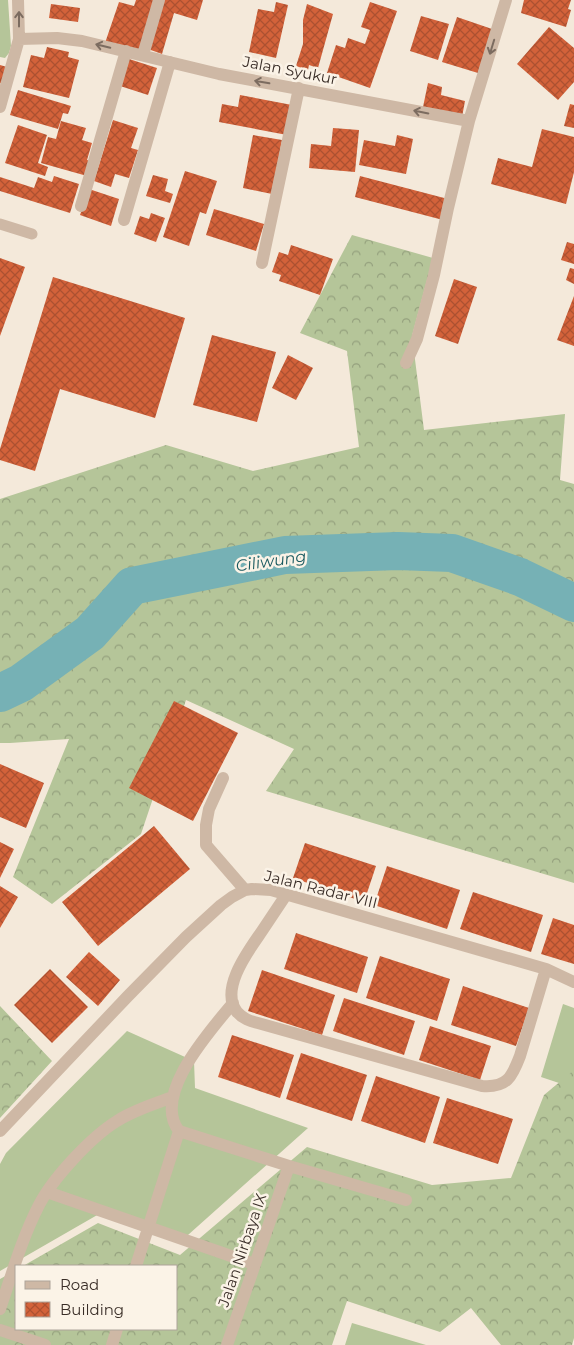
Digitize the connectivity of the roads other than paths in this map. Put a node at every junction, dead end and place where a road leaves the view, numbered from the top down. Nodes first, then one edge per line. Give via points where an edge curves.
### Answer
1 (18, 0) edge
2 (159, 0) edge
3 (506, 0) edge
4 (19, 39) junction
5 (126, 51) junction
6 (143, 55) junction
7 (170, 62) junction
8 (299, 88) junction
9 (0, 107) edge
10 (469, 120) junction
11 (81, 206) dead end
12 (124, 220) dead end
13 (0, 224) edge
14 (32, 234) dead end
15 (262, 263) dead end
16 (406, 363) dead end
17 (223, 778) dead end
18 (245, 890) junction
19 (286, 895) junction
20 (546, 969) junction
21 (574, 982) edge
22 (233, 1003) junction
23 (173, 1097) junction
24 (0, 1131) edge
25 (179, 1131) junction
26 (289, 1166) junction
27 (47, 1192) junction
28 (406, 1200) dead end
29 (148, 1227) junction
30 (254, 1264) junction
31 (15, 1265) edge
32 (136, 1265) edge
33 (15, 1266) edge
34 (0, 1309) edge
35 (0, 1330) edge
36 (117, 1330) edge
37 (45, 1345) edge
38 (112, 1345) edge
39 (227, 1345) edge

4 -> 1 street
2 - 6 street
3 -> 10 street
5 -> 4 street, Jalan Syukur via 82,40
4 - 9 street
5 - 6 street, Jalan Syukur
5 - 11 street
6 - 7 street, Jalan Syukur
8 -> 7 street, Jalan Syukur
7 - 12 street
10 -> 8 street, Jalan Syukur
8 - 15 street
10 - 16 street via 432,284 417,339
13 - 14 lane
17 - 18 street via 209,809 206,845
18 - 19 street, Jalan Radar VIII via 262,889
18 - 24 street, Jalan Radar VIII via 221,905 186,937
19 - 20 street, Jalan Radar VIII
19 - 22 street via 240,965 234,980
20 - 21 street, Jalan Radar VIII
20 - 22 street via 515,1069 510,1078 497,1086 482,1086 258,1024 238,1014
22 - 23 street via 177,1080
23 - 25 street via 173,1116
23 - 27 street via 117,1120 80,1152
25 - 26 street
25 - 29 street
26 - 28 street
26 - 30 street, Jalan Nirbaya IX
27 - 29 street
27 - 31 street via 28,1228
29 - 30 street
29 - 32 street
30 - 39 street, Jalan Nirbaya IX
33 - 34 street
35 - 37 street
36 - 38 street

